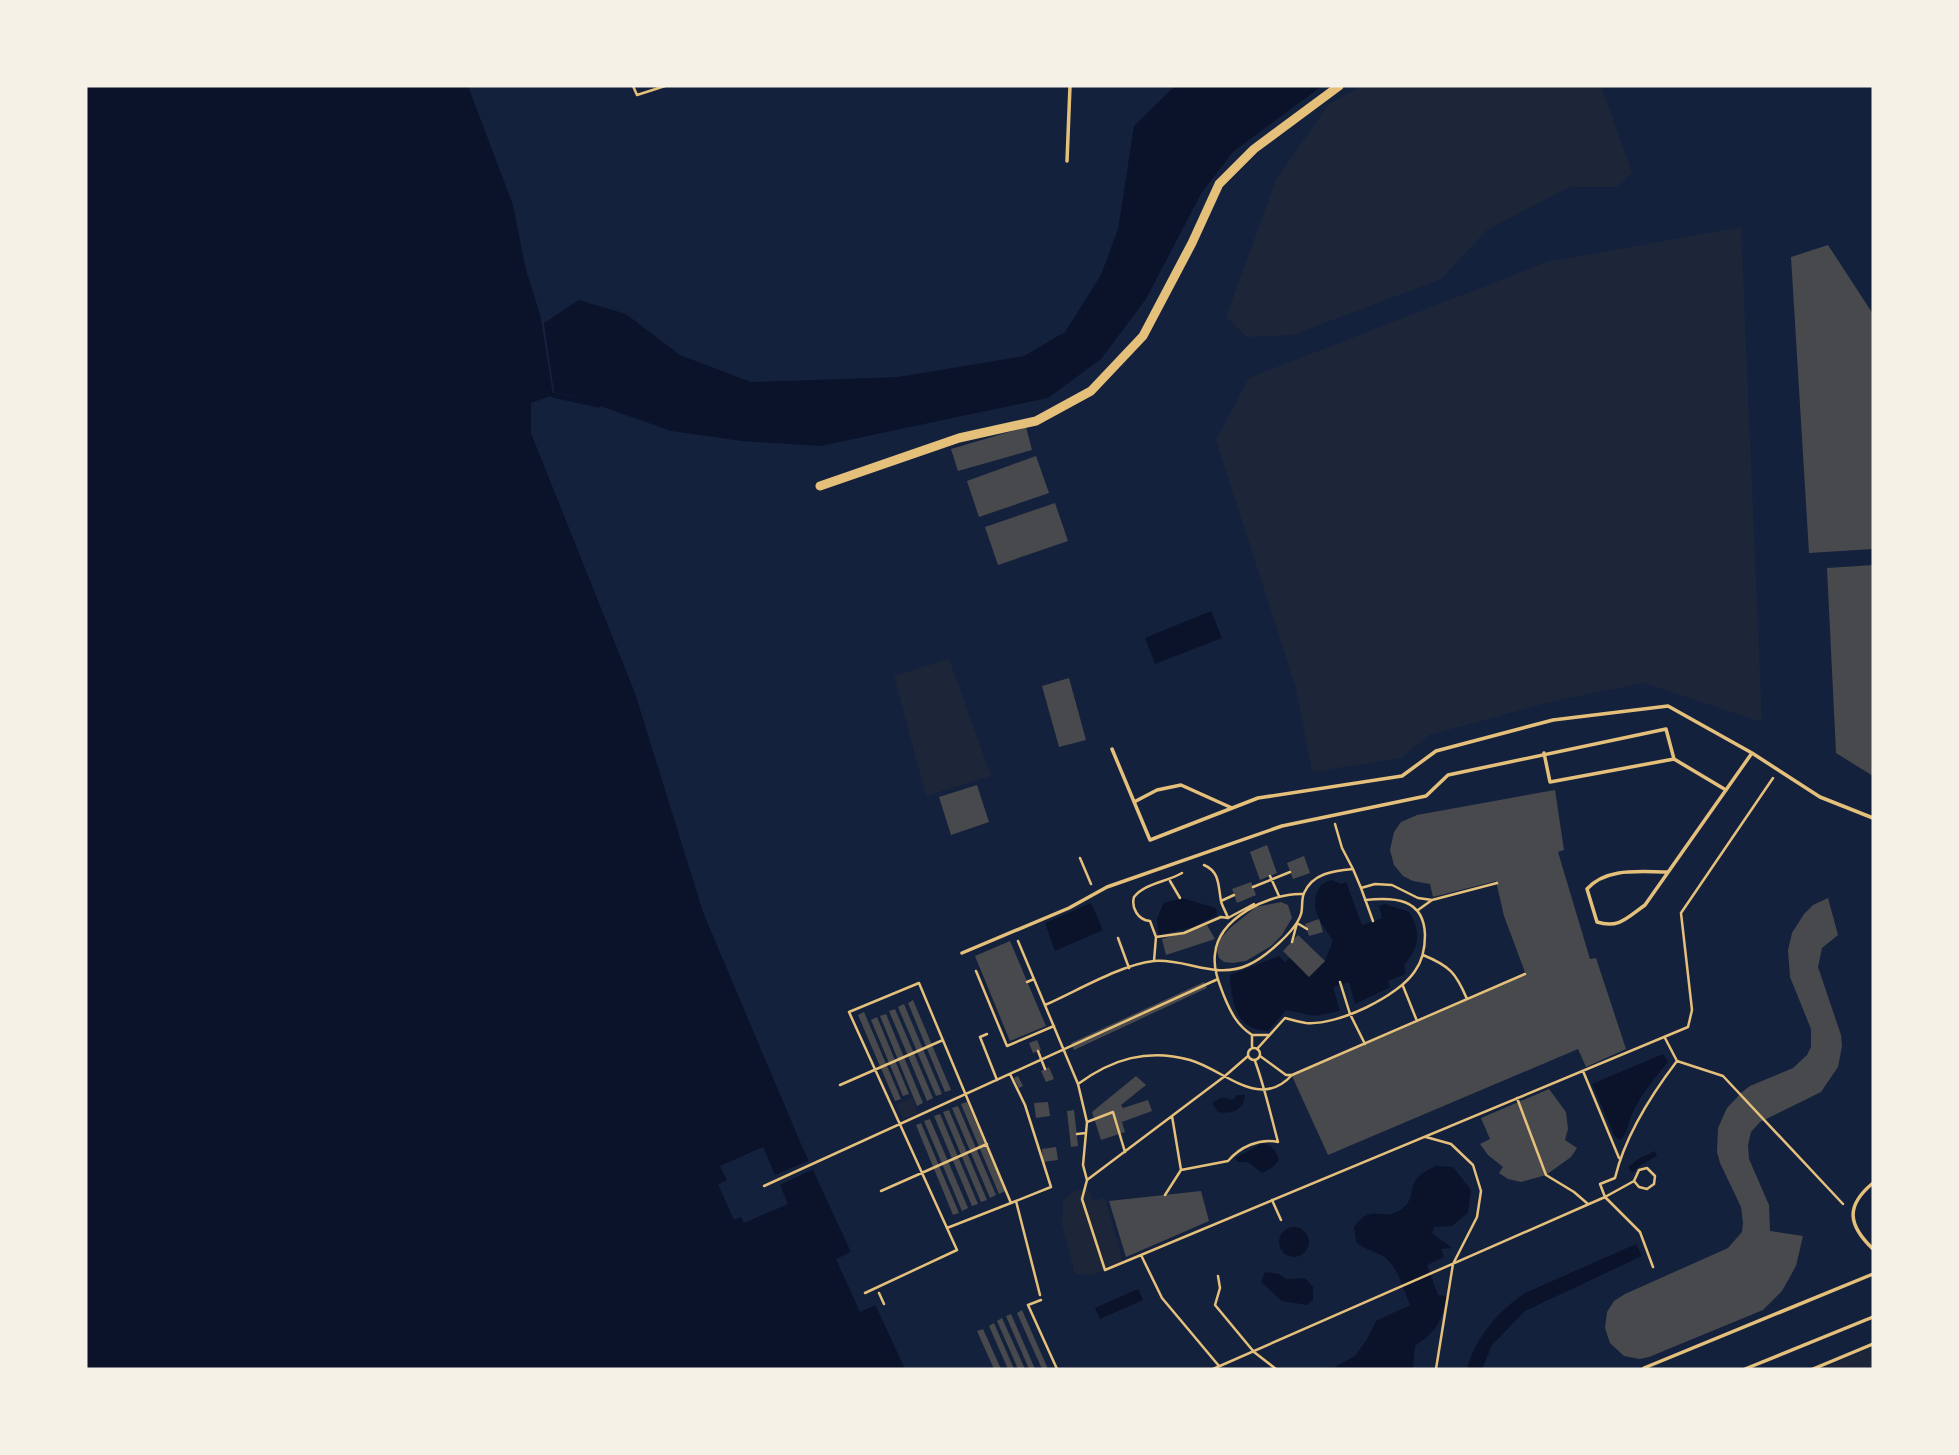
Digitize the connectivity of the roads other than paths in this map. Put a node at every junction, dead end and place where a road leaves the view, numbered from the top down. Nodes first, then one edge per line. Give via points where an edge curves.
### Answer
1 (1070, 86) edge
2 (1339, 86) edge
3 (1067, 161) dead end
4 (820, 486) dead end
5 (1112, 749) dead end
6 (1544, 753) junction
7 (1752, 753) junction
8 (1674, 759) junction
9 (1726, 790) junction
10 (1134, 802) junction
11 (1233, 808) junction
12 (1873, 818) edge
13 (1668, 872) junction
14 (962, 953) dead end
15 (1873, 1183) edge
16 (1873, 1249) edge
17 (1873, 1274) edge
18 (1873, 1317) edge
19 (1873, 1344) edge
20 (1644, 1368) edge
21 (1745, 1369) edge
22 (1813, 1369) edge

1 - 3 lane
2 - 4 street via 1254,149 1219,184 1143,336 1091,391 1036,421 959,438
5 - 10 lane
6 - 8 lane via 1666,729
6 - 8 lane via 1550,782
6 - 14 lane via 1448,775 1426,796 1282,826 1107,887
7 - 9 lane
7 - 11 lane via 1668,706 1649,707 1553,720 1436,751 1402,776 1258,798
7 - 12 lane via 1820,797
8 - 9 lane
9 - 13 lane
10 - 11 lane via 1181,785
10 - 11 lane via 1150,840
13 - 13 lane via 1608,874 1594,881 1587,889 1597,922 1609,926 1622,922 1645,905
15 - 16 lane via 1859,1194 1853,1214 1858,1234
17 - 20 lane
18 - 21 lane
19 - 22 lane

